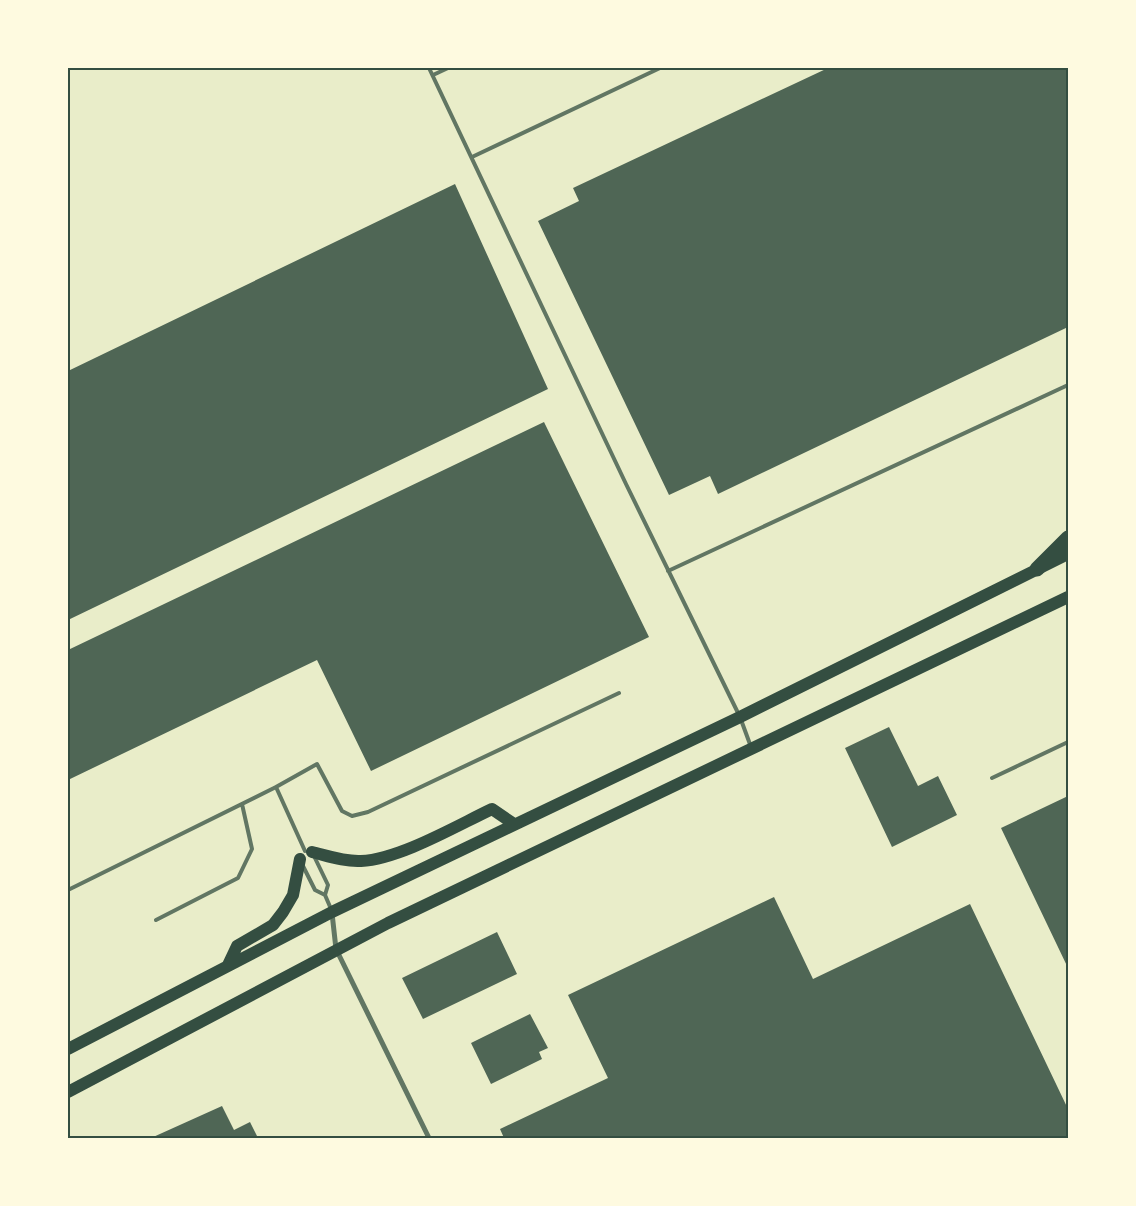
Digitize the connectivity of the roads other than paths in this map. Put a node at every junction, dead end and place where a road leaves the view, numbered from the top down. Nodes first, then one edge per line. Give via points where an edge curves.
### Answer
1 (429, 68) edge
2 (448, 68) edge
3 (660, 68) edge
4 (433, 75) junction
5 (472, 157) junction
6 (1068, 385) edge
7 (1068, 538) edge
8 (1068, 554) edge
9 (1037, 569) junction
10 (668, 571) junction
11 (1068, 598) edge
12 (619, 693) dead end
13 (740, 717) junction
14 (1068, 742) edge
15 (752, 749) junction
16 (992, 778) dead end
17 (276, 787) junction
18 (242, 804) junction
19 (514, 824) junction
20 (306, 854) junction
21 (68, 890) edge
22 (325, 895) junction
23 (332, 912) junction
24 (156, 920) dead end
25 (336, 949) junction
26 (228, 965) junction
27 (68, 1049) edge
28 (68, 1092) edge
29 (429, 1138) edge

1 - 4 lane
2 - 4 lane
3 - 5 lane
4 - 5 lane
5 - 10 lane
6 - 10 lane
7 - 9 highway
8 - 9 main road
9 - 13 main road
10 - 13 lane
11 - 15 main road
12 - 17 lane via 368,812 352,816 342,811 317,764
13 - 15 lane
13 - 19 main road
14 - 16 lane
15 - 25 main road
17 - 18 lane
17 - 20 lane
18 - 21 lane
18 - 24 lane via 252,849 238,878
19 - 20 main road via 492,809 384,858 360,862
19 - 23 main road
20 - 22 lane via 315,890
20 - 22 lane via 328,885
20 - 26 main road via 283,912 273,925 237,946
22 - 23 lane
23 - 25 street
23 - 26 main road
25 - 28 main road
25 - 29 street
26 - 27 main road

